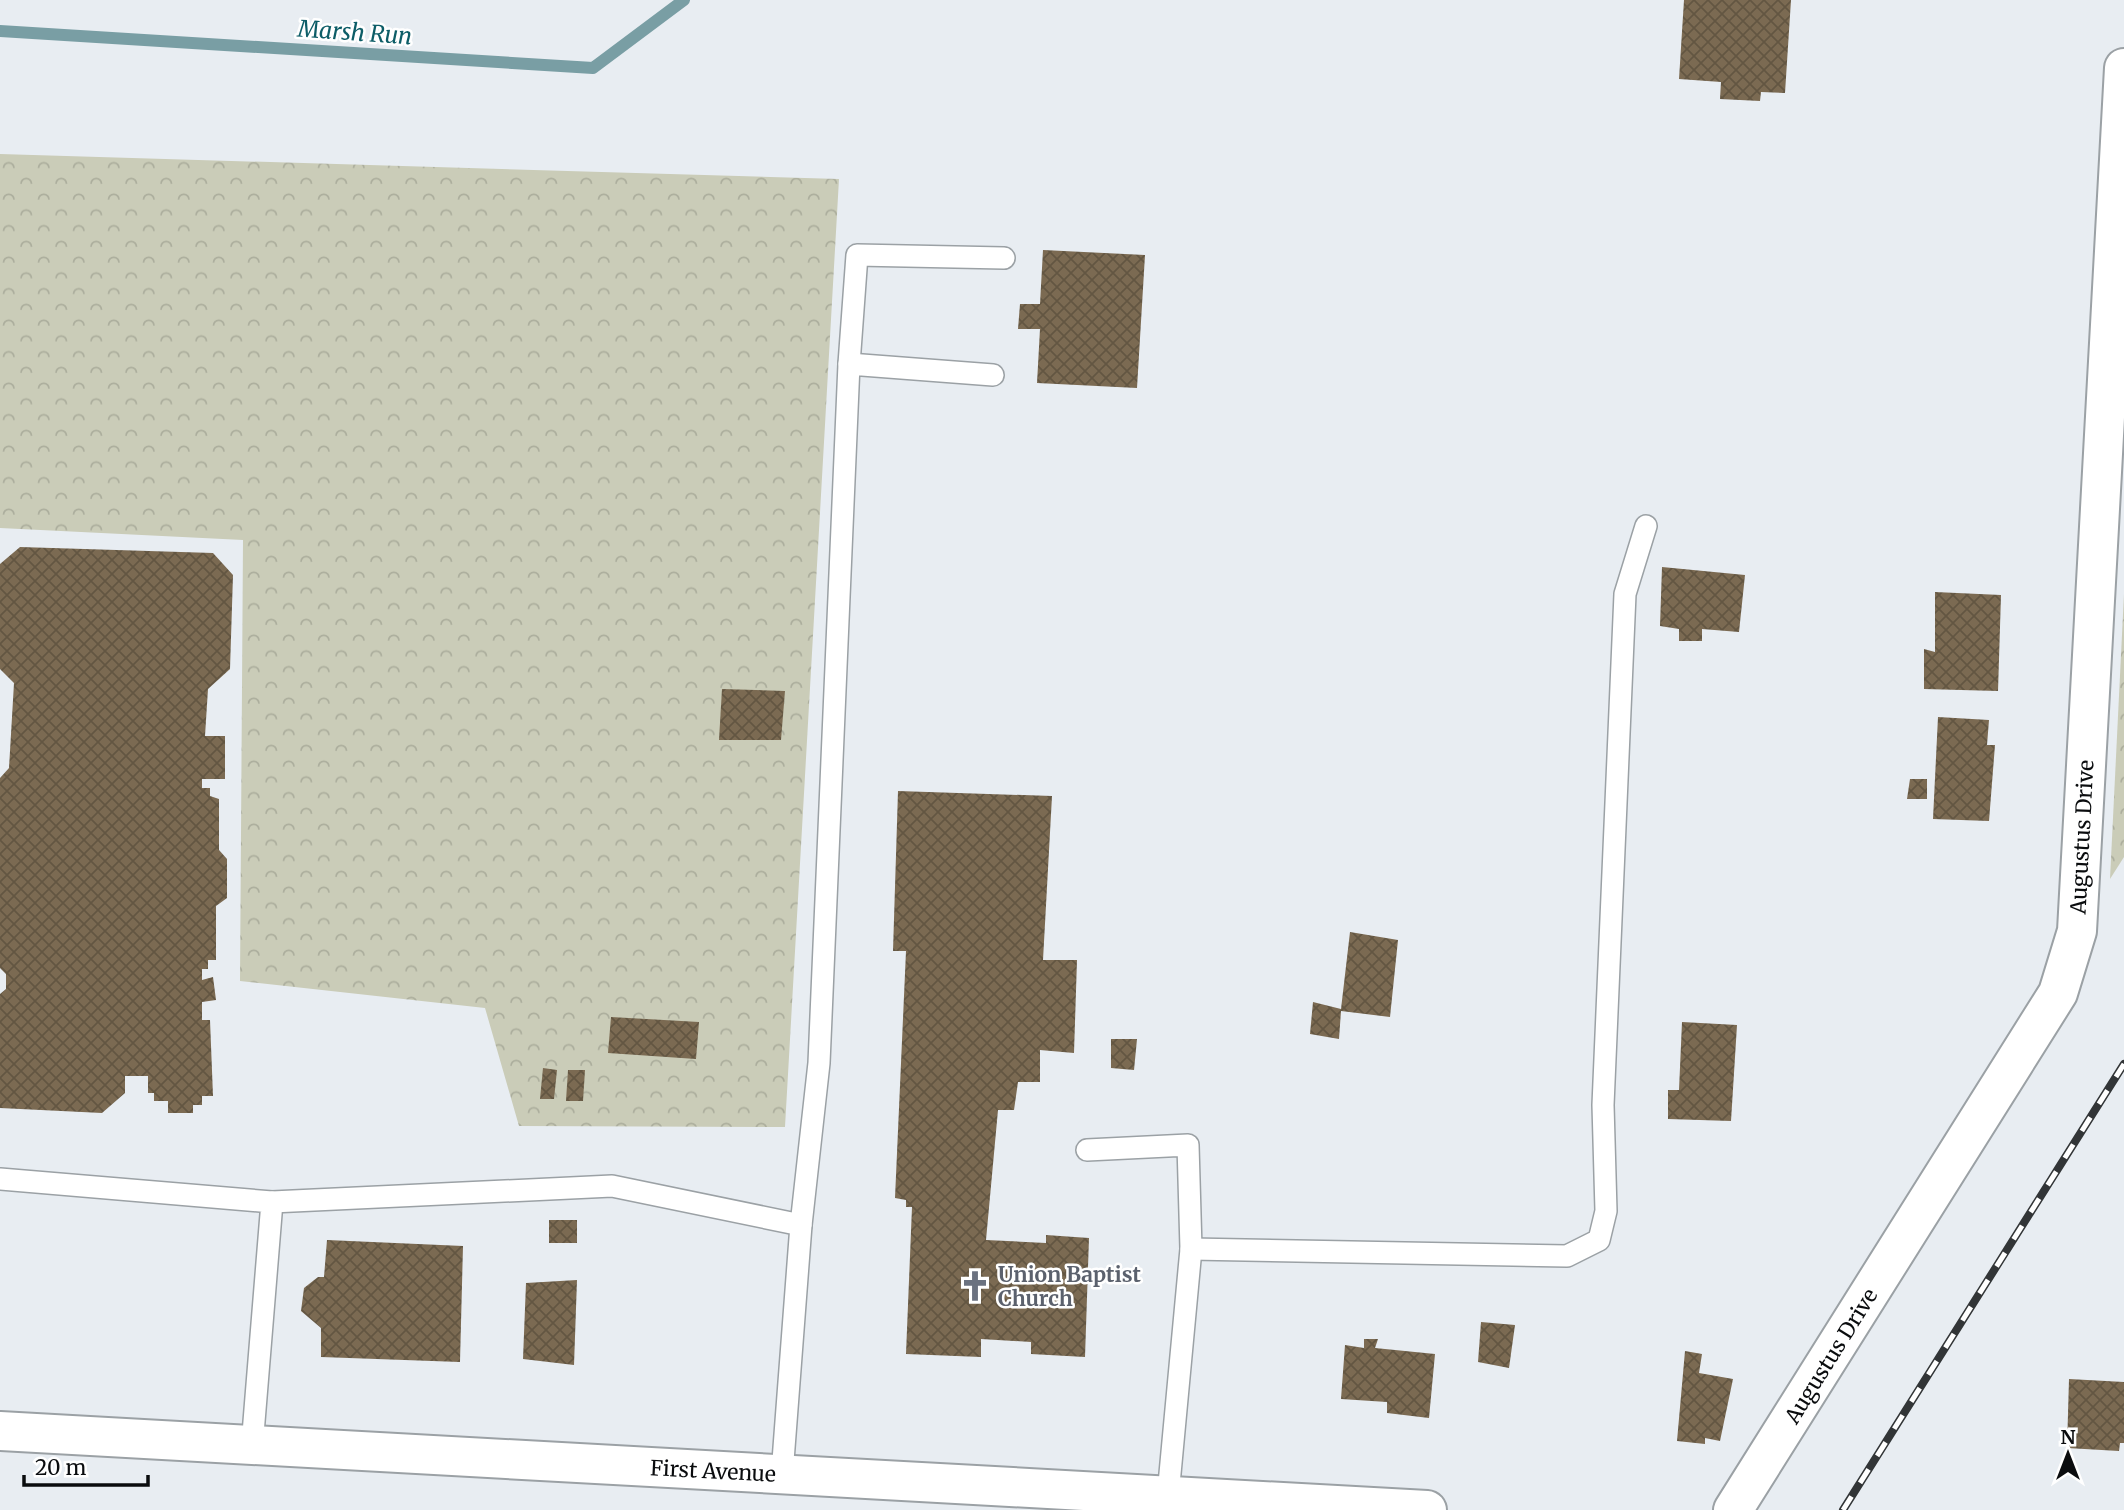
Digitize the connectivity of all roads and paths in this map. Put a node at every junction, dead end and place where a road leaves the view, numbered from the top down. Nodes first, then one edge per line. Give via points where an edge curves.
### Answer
1 (2124, 68) edge
2 (2121, 163) edge
3 (1004, 258) dead end
4 (849, 364) junction
5 (993, 375) dead end
6 (1646, 526) dead end
7 (1087, 1150) dead end
8 (0, 1179) edge
9 (272, 1202) junction
10 (801, 1224) junction
11 (1191, 1249) junction
12 (0, 1430) edge
13 (252, 1446) junction
14 (782, 1474) junction
15 (1168, 1495) junction
16 (1427, 1510) edge
17 (1733, 1510) edge

1 - 2 street, Augustus Drive
2 - 17 street, Augustus Drive via 2077,931 2057,993
3 - 4 lane via 857,255
4 - 5 lane
4 - 10 lane via 819,1063
6 - 11 lane via 1625,594 1603,1105 1606,1211 1599,1240 1567,1256
7 - 11 lane via 1188,1145
8 - 9 lane
9 - 10 lane via 612,1186
9 - 13 lane
10 - 14 lane
11 - 15 lane
12 - 13 street, First Avenue
13 - 14 street, First Avenue
14 - 15 street, First Avenue
15 - 16 street, First Avenue

